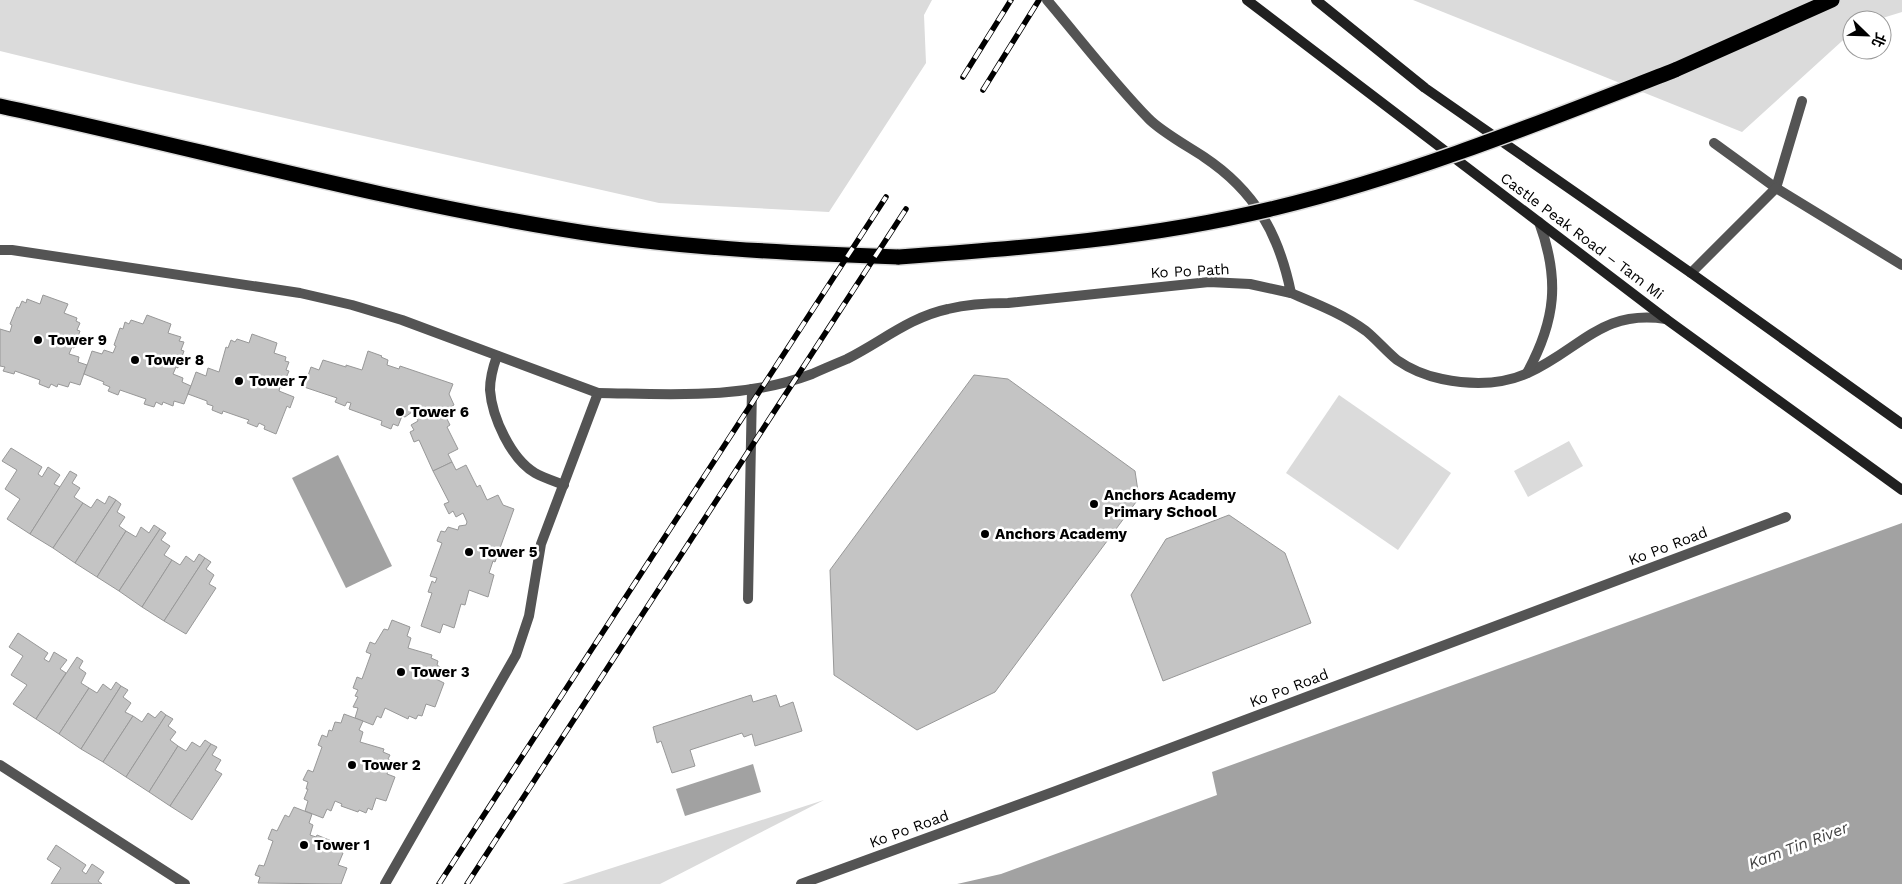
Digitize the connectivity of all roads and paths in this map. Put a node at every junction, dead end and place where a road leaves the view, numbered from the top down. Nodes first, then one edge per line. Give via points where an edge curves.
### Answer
1 (1047, 0) edge
2 (1247, 0) edge
3 (1316, 0) edge
4 (1832, 0) edge
5 (1802, 101) dead end
6 (0, 106) edge
7 (1714, 143) dead end
8 (1776, 188) junction
9 (1539, 222) junction
10 (0, 250) edge
11 (1902, 266) edge
12 (1690, 273) junction
13 (1291, 293) junction
14 (1666, 319) junction
15 (497, 356) junction
16 (1528, 373) junction
17 (752, 389) junction
18 (598, 393) junction
19 (1902, 424) edge
20 (564, 484) junction
21 (1902, 490) edge
22 (1786, 517) dead end
23 (748, 599) dead end
24 (0, 764) edge
25 (184, 884) edge
26 (385, 884) edge
27 (801, 884) edge

1 - 13 street via 1149,120 1216,165 1251,198 1276,240 1286,266
2 - 9 main road, Castle Peak Road – Tam Mi
3 - 12 main road, Castle Peak Road – Tam Mi via 1424,88
4 - 6 highway, bridge via 1675,70 1551,119 1488,143 1335,192 1176,228 1077,242 899,257 768,252 659,243 561,229 402,199
5 - 8 street
7 - 8 street
8 - 11 street
8 - 12 street
9 - 14 main road, Castle Peak Road – Tam Mi
9 - 16 street via 1551,260 1553,297 1546,332
10 - 15 street, Ko Po Path via 300,293 402,320
12 - 19 main road, Castle Peak Road – Tam Mi
13 - 16 street, Ko Po Path via 1330,309 1366,331 1397,360 1440,379 1487,383
13 - 17 street, Ko Po Path via 1250,284 1209,282 947,309 902,326 847,359 811,374
14 - 16 street, Ko Po Path via 1638,317 1609,324
14 - 21 main road, Castle Peak Road – Tam Mi
15 - 18 street, Ko Po Path
15 - 20 street via 490,388 496,419 521,462 534,472
17 - 18 street, Ko Po Path via 701,394
17 - 23 street
18 - 20 street
20 - 26 street via 541,544 529,616 516,655
22 - 27 street, Ko Po Road
24 - 25 street

